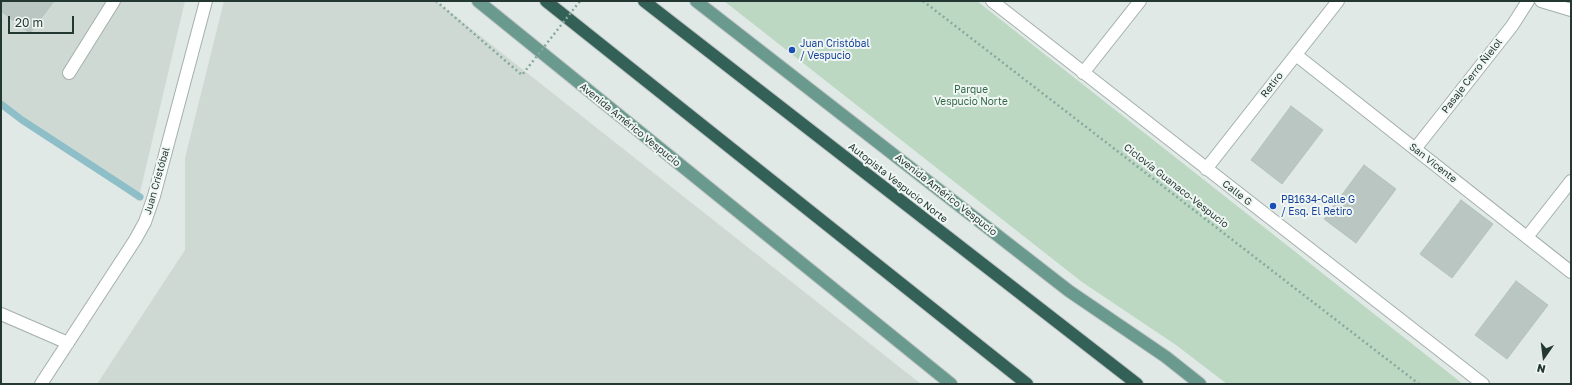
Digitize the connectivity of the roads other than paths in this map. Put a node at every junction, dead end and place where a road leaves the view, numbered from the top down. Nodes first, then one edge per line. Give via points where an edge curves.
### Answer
1 (114, 1) edge
2 (206, 1) edge
3 (478, 1) edge
4 (546, 1) edge
5 (644, 1) edge
6 (696, 1) edge
7 (992, 1) edge
8 (1140, 1) edge
9 (1338, 1) edge
10 (1528, 1) edge
11 (1541, 1) edge
12 (1571, 10) edge
13 (1296, 55) junction
14 (70, 73) dead end
15 (1083, 73) junction
16 (1415, 149) junction
17 (1206, 169) junction
18 (1571, 181) edge
19 (1527, 237) junction
20 (1571, 272) edge
21 (1, 314) edge
22 (68, 343) junction
23 (41, 384) edge
24 (950, 384) edge
25 (1027, 384) edge
26 (1137, 384) edge
27 (1200, 384) edge
28 (1483, 384) edge

1 - 14 street
2 - 22 street, Juan Cristóbal via 145,222
3 - 24 main road, Avenida Américo Vespucio
4 - 25 highway
5 - 26 highway, Autopista Vespucio Norte
6 - 27 main road, Avenida Américo Vespucio via 1069,291 1166,357
7 - 15 street, Calle G
8 - 15 street
9 - 13 street, Retiro
10 - 16 street, Pasaje Cerro Ñielol via 1512,26
11 - 12 street
13 - 16 street, San Vicente
13 - 17 street, Retiro
15 - 17 street, Calle G
16 - 19 street, San Vicente
17 - 28 street, Calle G
18 - 19 street
19 - 20 street, San Vicente
21 - 22 street
22 - 23 street, Juan Cristóbal

